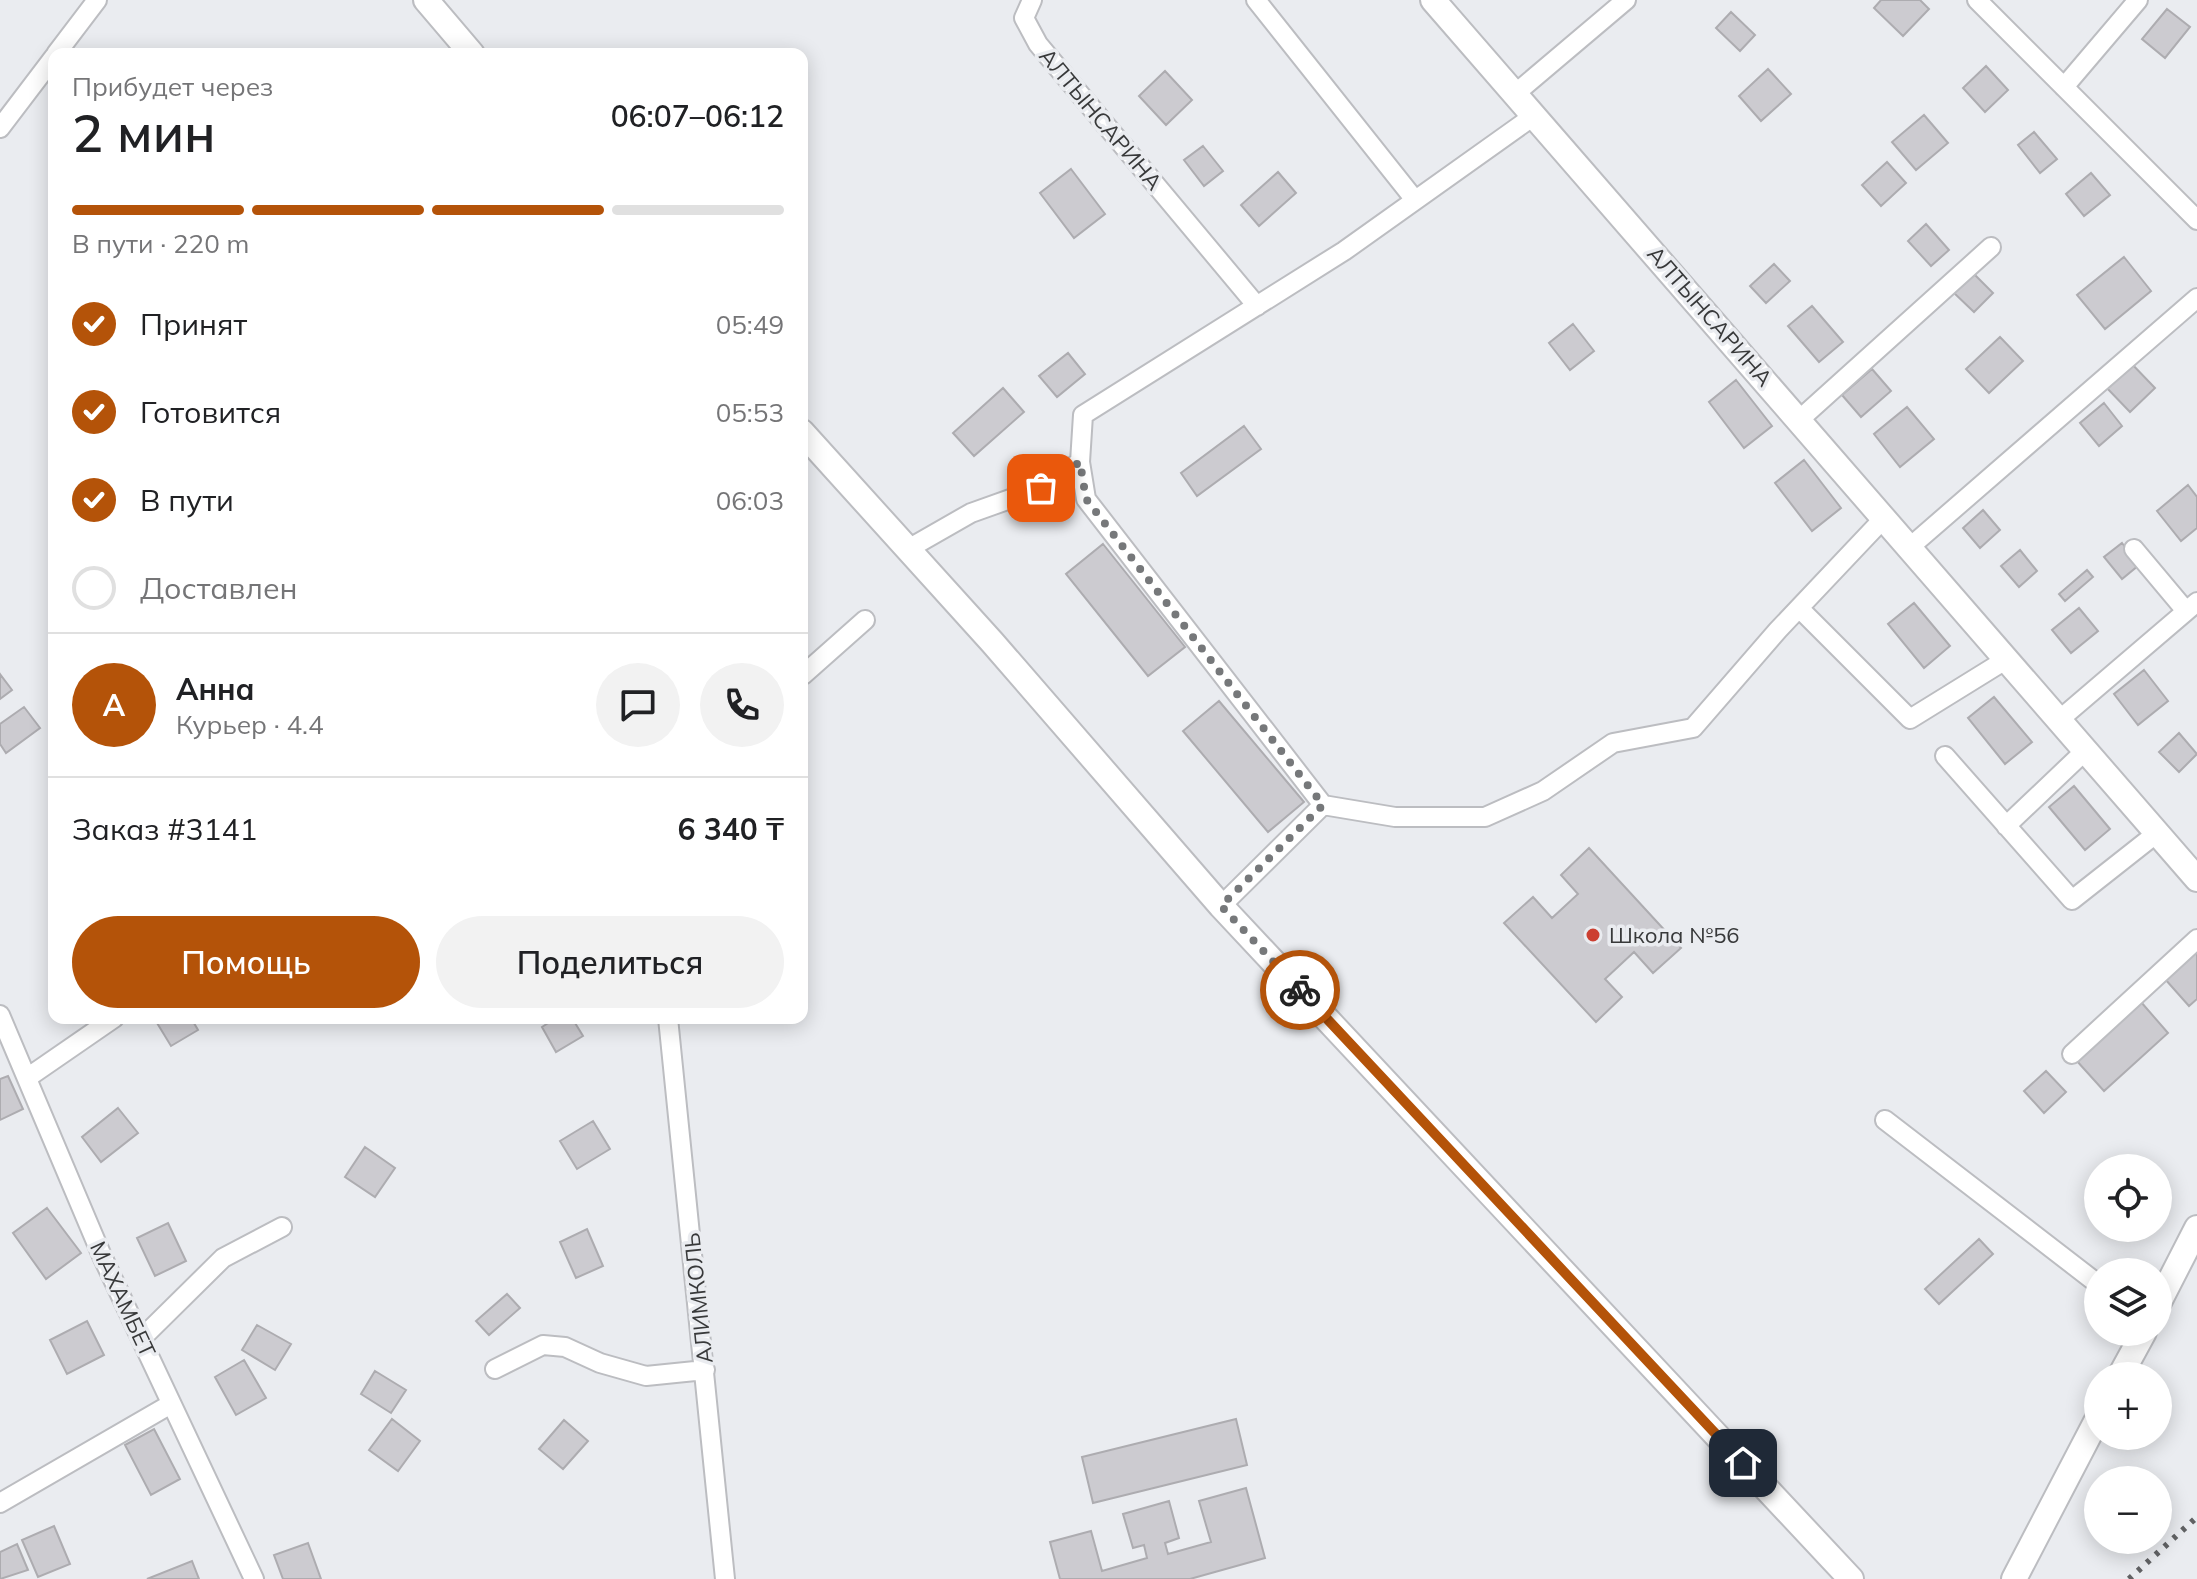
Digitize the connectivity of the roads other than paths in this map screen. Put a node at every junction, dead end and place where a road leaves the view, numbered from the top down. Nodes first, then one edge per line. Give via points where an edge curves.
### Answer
1 (97, 0) edge
2 (426, 0) edge
3 (1032, 0) edge
4 (1256, 0) edge
5 (1433, 0) edge
6 (1626, 0) edge
7 (1977, 0) edge
8 (2138, 0) edge
9 (60, 48) edge
10 (467, 48) edge
11 (48, 64) edge
12 (2064, 87) junction
13 (1516, 93) junction
14 (1535, 115) junction
15 (0, 128) edge
16 (1415, 200) junction
17 (2197, 220) edge
18 (1991, 247) dead end
19 (2197, 298) edge
20 (1257, 306) junction
21 (1799, 420) junction
22 (808, 439) edge
23 (1080, 462) junction
24 (1884, 518) junction
25 (1910, 547) junction
26 (908, 549) junction
27 (2134, 549) dead end
28 (2192, 607) edge
29 (1799, 608) junction
30 (865, 620) dead end
31 (2007, 659) junction
32 (808, 669) edge
33 (2059, 720) junction
34 (2086, 750) junction
35 (1945, 756) dead end
36 (1323, 805) junction
37 (2006, 826) junction
38 (2157, 833) junction
39 (2197, 879) edge
40 (1221, 906) junction
41 (2197, 939) edge
42 (0, 1015) edge
43 (105, 1024) edge
44 (669, 1024) edge
45 (2072, 1054) dead end
46 (27, 1078) junction
47 (1885, 1120) dead end
48 (282, 1227) dead end
49 (2197, 1228) edge
50 (2084, 1273) edge
51 (2172, 1277) edge
52 (141, 1339) junction
53 (495, 1369) dead end
54 (705, 1370) junction
55 (171, 1404) junction
56 (2084, 1445) edge
57 (0, 1503) edge
58 (254, 1579) edge
59 (725, 1579) edge
60 (1851, 1579) edge
61 (2014, 1579) edge

1 - 9 street
2 - 10 street
3 - 20 street, АЛТЫНСАРИНА via 1024,18 1038,44
4 - 16 street
5 - 13 street, АЛТЫНСАРИНА
6 - 13 street
7 - 12 street
8 - 12 street
11 - 15 street
12 - 17 street
13 - 14 street, АЛТЫНСАРИНА
14 - 16 street
14 - 21 street, АЛТЫНСАРИНА
16 - 20 street
18 - 21 street
19 - 25 street
20 - 23 street via 1083,415
21 - 24 street, АЛТЫНСАРИНА
22 - 26 street
23 - 26 street via 1041,488 971,513
23 - 36 street via 1086,499
24 - 25 street, АЛТЫНСАРИНА
24 - 29 street
25 - 31 street, АЛТЫНСАРИНА
26 - 40 street
27 - 28 street
28 - 33 street
29 - 31 street via 1910,719
29 - 36 street via 1693,728 1613,743 1543,791 1485,817 1395,817
30 - 32 street
31 - 33 street, АЛТЫНСАРИНА
33 - 34 street, АЛТЫНСАРИНА
34 - 37 street
34 - 38 street, АЛТЫНСАРИНА
35 - 37 street
36 - 40 street
37 - 38 street via 2072,900
38 - 39 street, АЛТЫНСАРИНА
40 - 60 street
41 - 45 street
42 - 46 street, МАХАМБЕТ
43 - 46 street
44 - 54 street, АЛИМКОЛЬ
46 - 52 street, МАХАМБЕТ
47 - 50 street
48 - 52 street via 223,1258
49 - 51 street
52 - 55 street, МАХАМБЕТ
53 - 54 street via 543,1345 565,1347 646,1376
54 - 59 street, АЛИМКОЛЬ
55 - 57 street
55 - 58 street, МАХАМБЕТ
56 - 61 street

